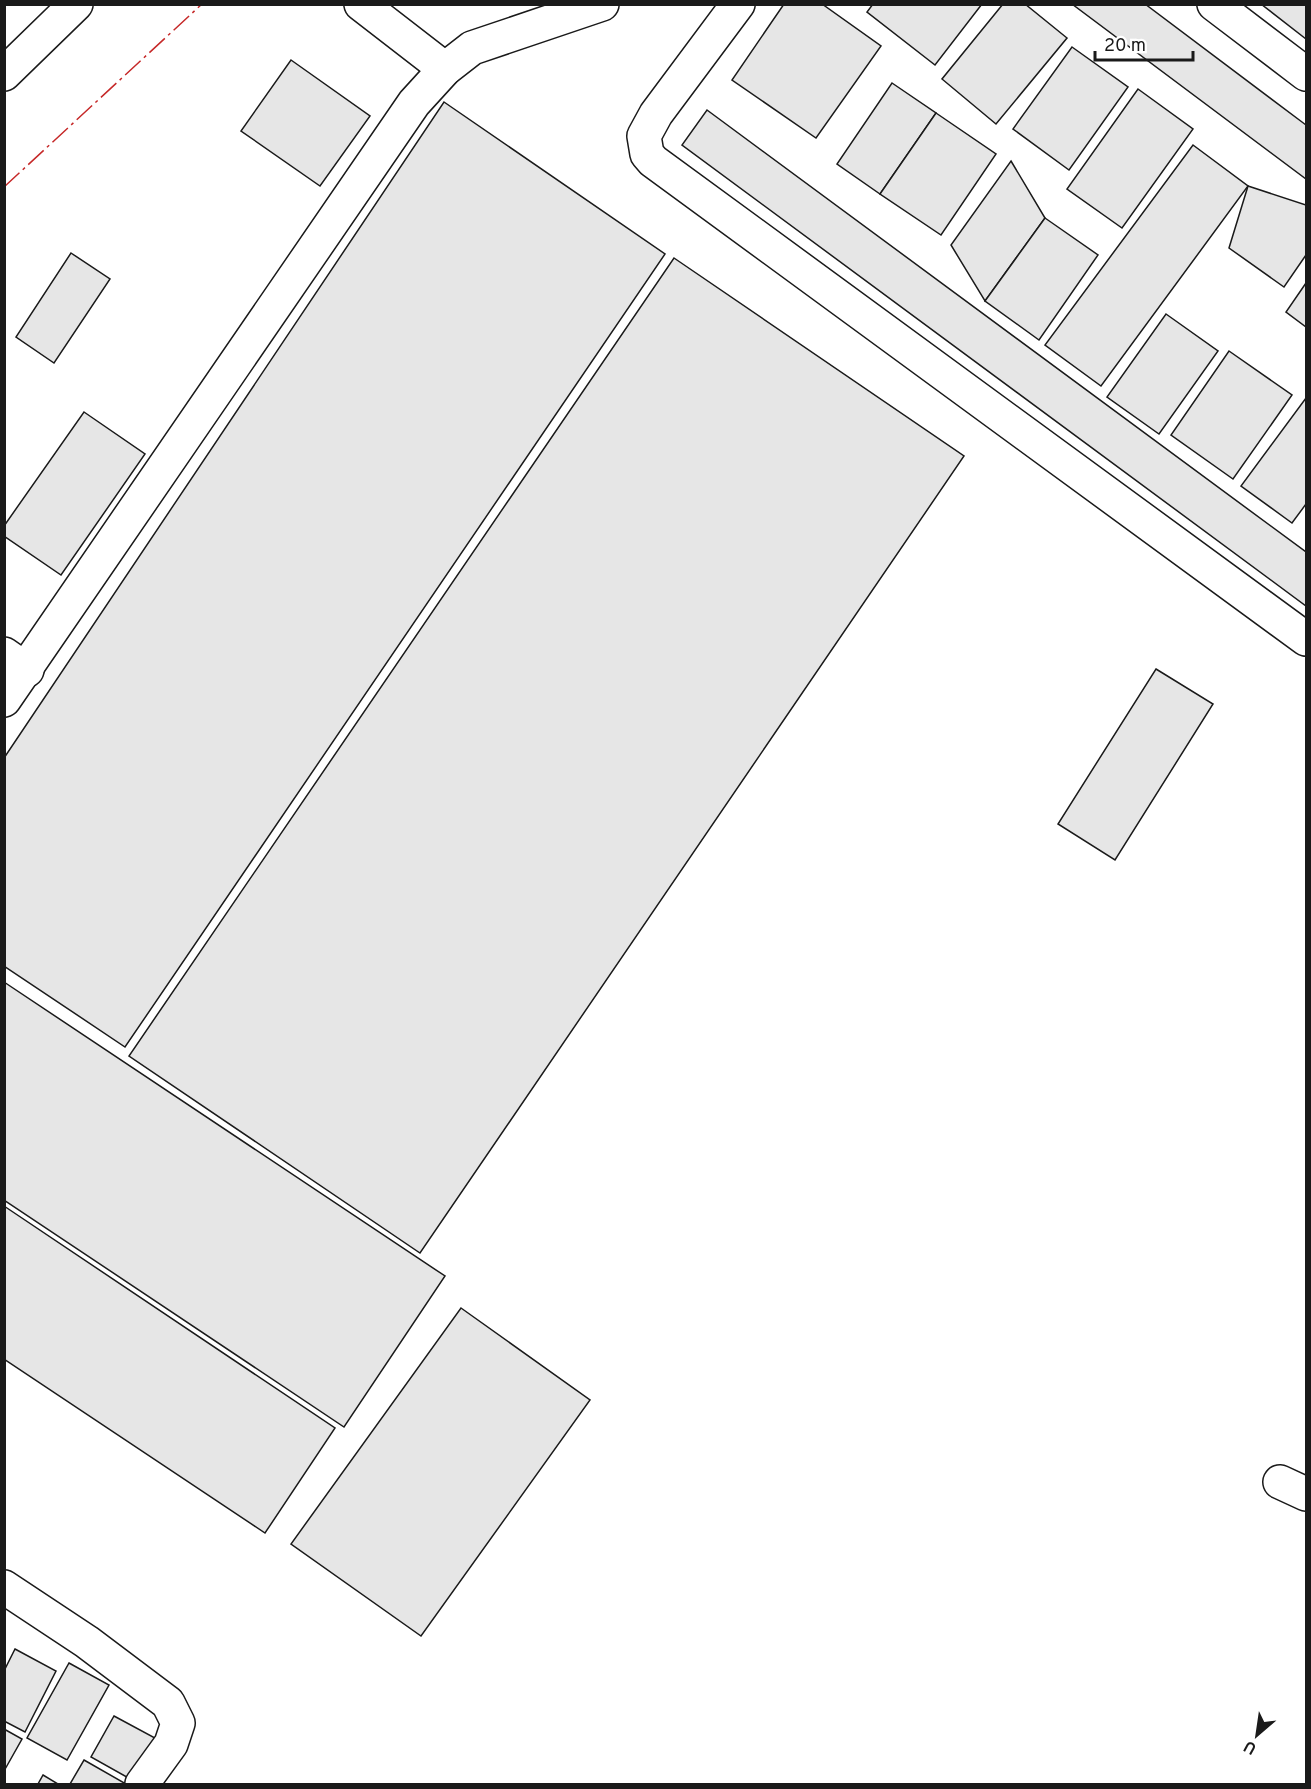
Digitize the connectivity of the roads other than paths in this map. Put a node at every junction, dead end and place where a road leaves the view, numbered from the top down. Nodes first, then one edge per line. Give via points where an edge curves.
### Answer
1 (76, 4) edge
2 (361, 4) edge
3 (602, 4) edge
4 (738, 4) edge
5 (1214, 4) edge
6 (445, 69) junction
7 (4, 74) edge
8 (1306, 74) edge
9 (1306, 639) edge
10 (16, 662) edge
11 (4, 700) edge
12 (4, 1587) edge
13 (142, 1785) edge

1 - 7 street
2 - 6 street
3 - 6 street via 472,48
4 - 9 street via 656,114 645,136 647,154 653,161
5 - 8 street
6 - 10 street via 414,103
10 - 11 street
12 - 13 street via 87,1642 168,1703 178,1723 171,1744

